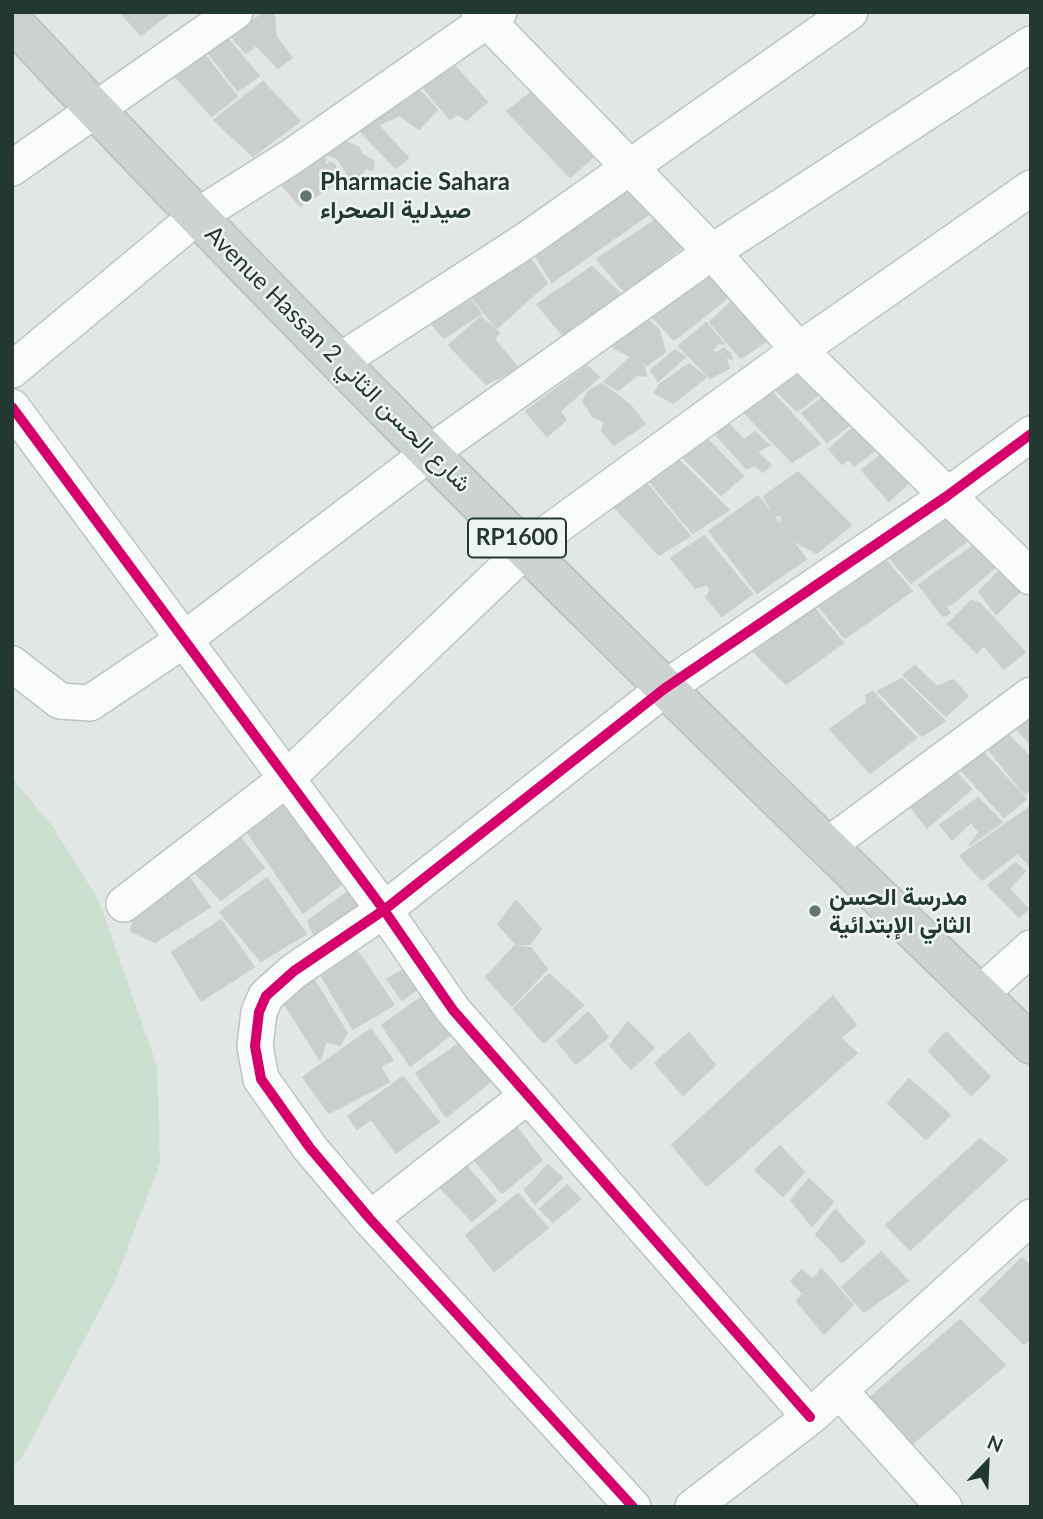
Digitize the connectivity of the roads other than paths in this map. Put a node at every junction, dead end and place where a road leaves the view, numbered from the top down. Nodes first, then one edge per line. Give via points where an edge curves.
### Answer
1 (235, 12) edge
2 (850, 12) edge
3 (488, 15) edge
4 (12, 21) edge
5 (1031, 44) edge
6 (96, 111) junction
7 (627, 168) junction
8 (12, 169) edge
9 (1031, 188) edge
10 (196, 217) junction
11 (712, 252) junction
12 (799, 349) junction
13 (340, 361) junction
14 (12, 370) edge
15 (12, 407) edge
16 (1031, 435) edge
17 (431, 452) junction
18 (947, 495) junction
19 (527, 548) junction
20 (1031, 577) edge
21 (182, 640) junction
22 (12, 664) edge
23 (664, 689) junction
24 (1031, 695) edge
25 (285, 780) junction
26 (827, 846) junction
27 (124, 905) dead end
28 (383, 910) junction
29 (1031, 948) edge
30 (979, 995) junction
31 (1031, 1045) edge
32 (527, 1096) junction
33 (1031, 1217) edge
34 (370, 1219) junction
35 (839, 1391) junction
36 (810, 1416) junction
37 (634, 1507) edge
38 (693, 1507) edge
39 (944, 1507) edge

1 - 6 street
2 - 7 street
3 - 7 street
3 - 10 street via 291,157
4 - 6 main road, Avenue Hassan 2 شارع الحسن الثاني / RP1600
5 - 11 street
6 - 8 street
6 - 10 main road, Avenue Hassan 2 شارع الحسن الثاني / RP1600
7 - 11 street
7 - 13 street via 525,241
9 - 12 street
10 - 13 main road, Avenue Hassan 2 شارع الحسن الثاني / RP1600
10 - 14 street
11 - 12 street
11 - 17 street
12 - 18 street
12 - 19 street
13 - 17 main road, Avenue Hassan 2 شارع الحسن الثاني / RP1600
15 - 21 street
16 - 18 street
17 - 19 main road, Avenue Hassan 2 شارع الحسن الثاني / RP1600
17 - 21 street
18 - 20 street
18 - 23 street
19 - 23 main road, Avenue Hassan 2 شارع الحسن الثاني / RP1600
19 - 25 street
21 - 22 street via 90,703 60,701
21 - 25 street
23 - 26 main road, Avenue Hassan 2 شارع الحسن الثاني / RP1600
23 - 28 street
24 - 26 street
25 - 27 street
25 - 28 street
26 - 30 main road, Avenue Hassan 2 شارع الحسن الثاني / RP1600
28 - 32 street via 453,1010
28 - 34 street via 294,971 266,996 254,1046 261,1079 310,1148
29 - 30 street
30 - 31 main road, Avenue Hassan 2 شارع الحسن الثاني / RP1600
32 - 34 street
32 - 36 street
33 - 35 street
34 - 37 street
35 - 36 street
35 - 39 street
36 - 38 street

